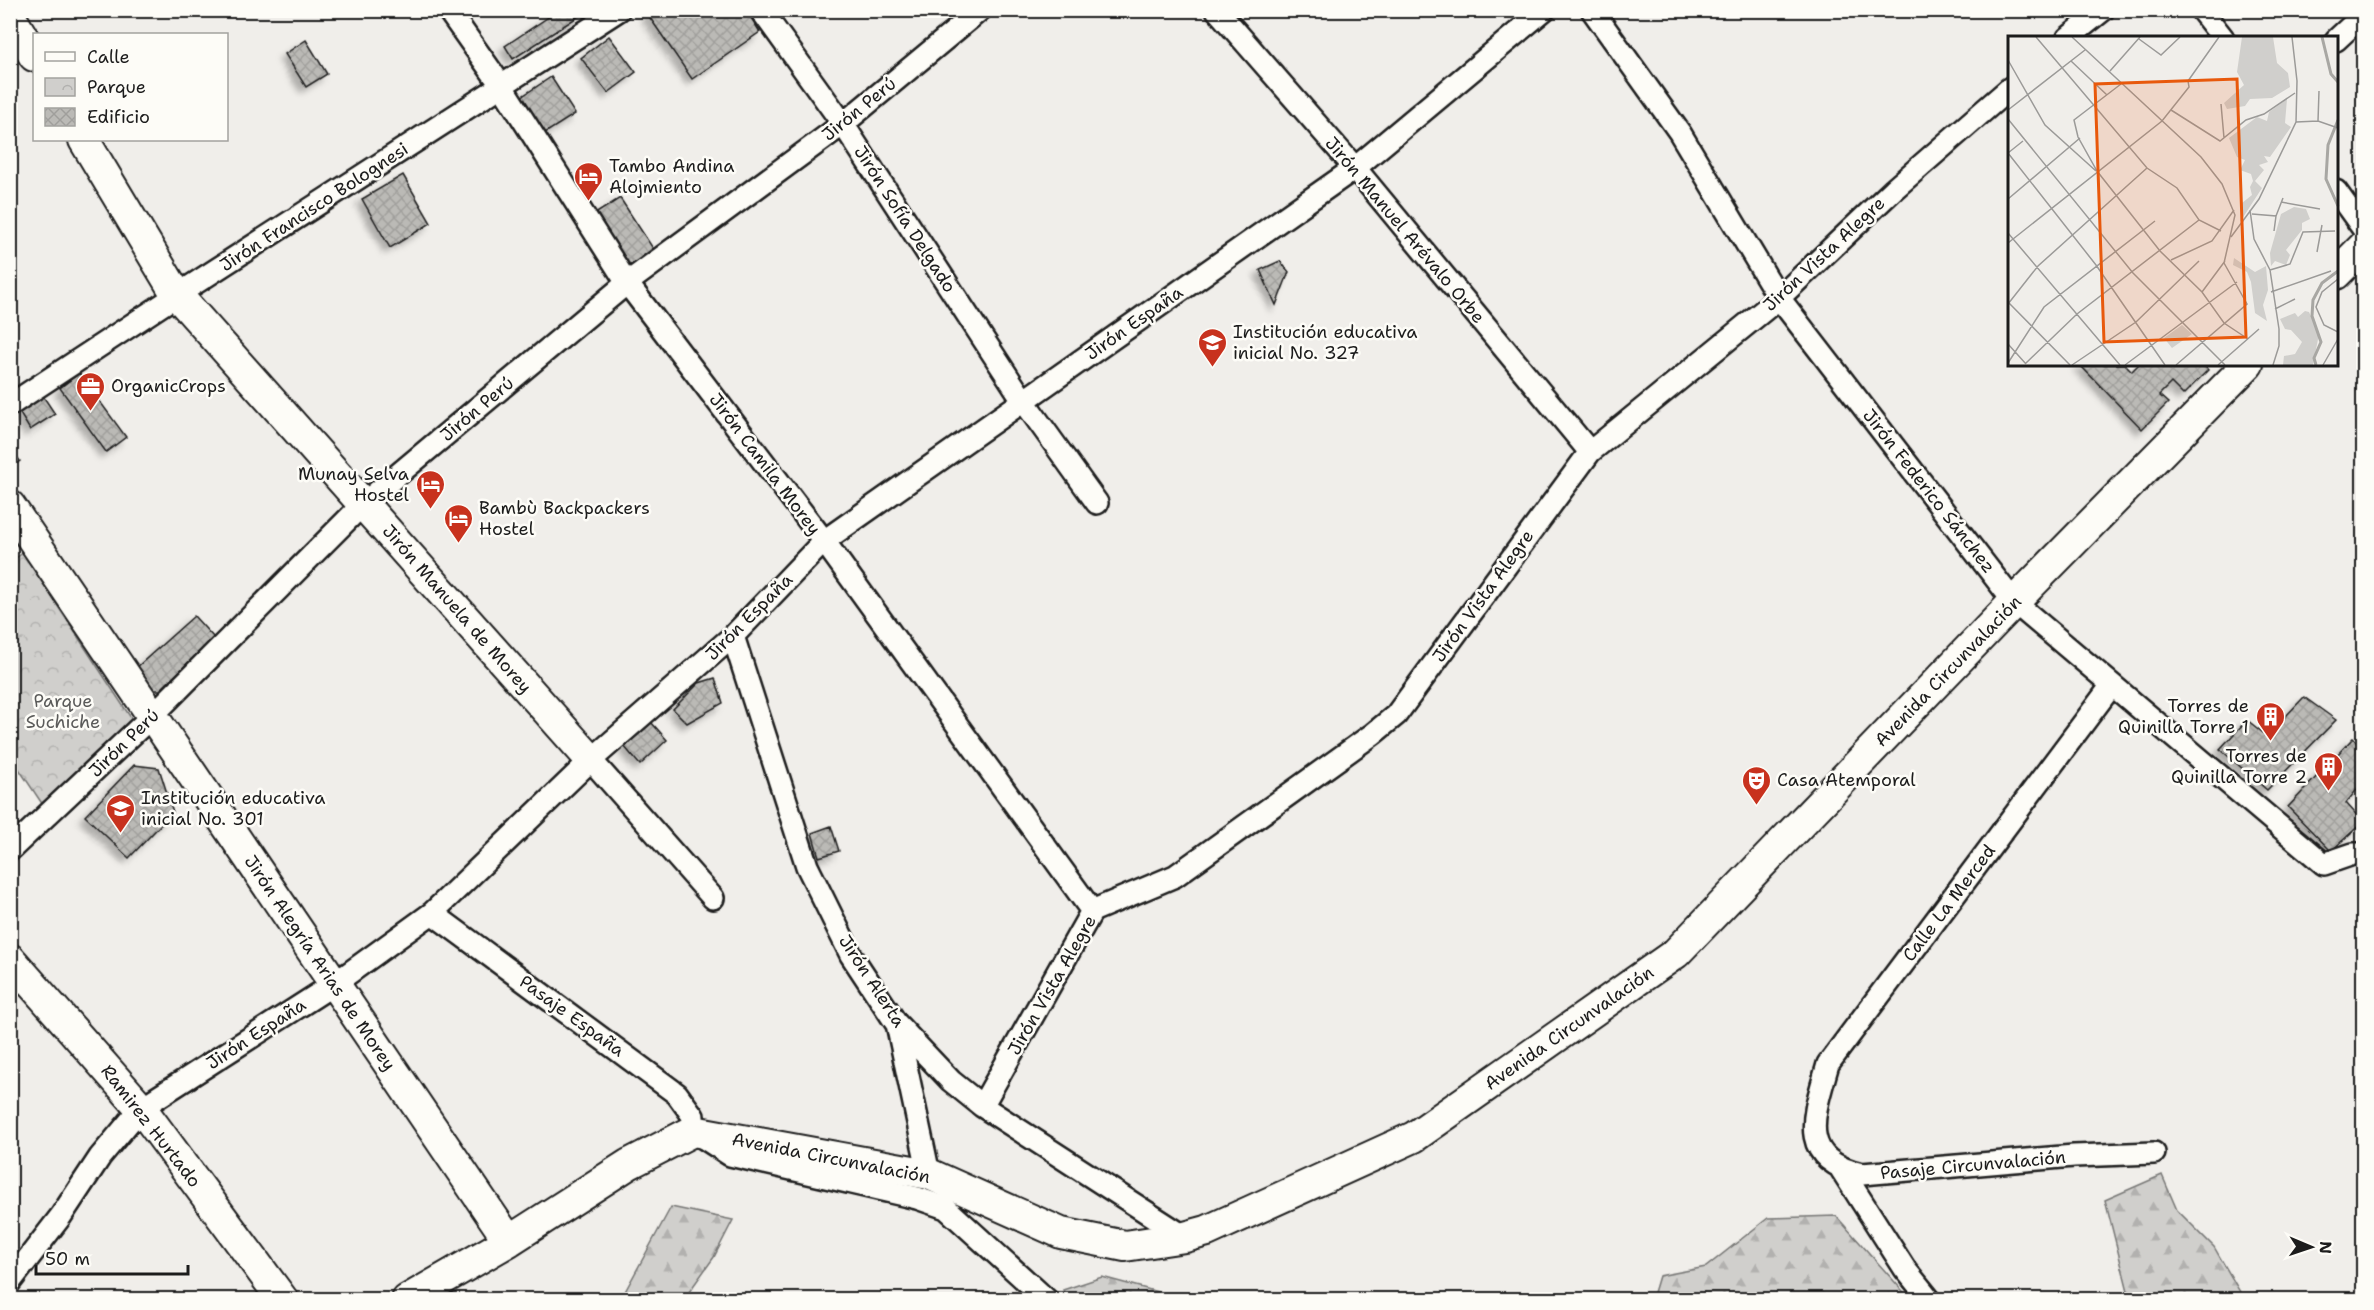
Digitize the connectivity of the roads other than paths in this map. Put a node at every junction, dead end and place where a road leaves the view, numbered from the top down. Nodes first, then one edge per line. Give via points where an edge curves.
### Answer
1 (448, 10) edge
2 (619, 10) edge
3 (761, 10) edge
4 (980, 10) edge
5 (1216, 10) edge
6 (1544, 10) edge
7 (1592, 10) edge
8 (2103, 10) edge
9 (2201, 10) edge
10 (2364, 14) edge
11 (10, 16) edge
12 (2070, 36) edge
13 (2221, 36) edge
14 (2338, 39) edge
15 (33, 54) edge
16 (501, 86) junction
17 (2008, 90) edge
18 (843, 124) junction
19 (85, 141) edge
20 (1355, 168) junction
21 (2338, 192) edge
22 (2364, 230) edge
23 (2364, 246) edge
24 (2338, 273) edge
25 (627, 283) junction
26 (177, 295) junction
27 (1779, 298) junction
28 (2246, 366) edge
29 (1023, 400) junction
30 (10, 405) edge
31 (1590, 452) junction
32 (364, 503) junction
33 (1097, 503) dead end
34 (10, 506) edge
35 (824, 541) junction
36 (2014, 602) junction
37 (733, 636) junction
38 (2112, 685) junction
39 (152, 716) junction
40 (591, 760) junction
41 (10, 850) edge
42 (2364, 854) edge
43 (713, 898) dead end
44 (1092, 911) junction
45 (432, 913) junction
46 (10, 960) edge
47 (334, 984) junction
48 (896, 1023) junction
49 (982, 1107) junction
50 (141, 1108) junction
51 (693, 1131) junction
52 (2154, 1153) dead end
53 (1841, 1169) junction
54 (929, 1174) junction
55 (1185, 1237) junction
56 (508, 1241) junction
57 (10, 1282) edge
58 (283, 1299) edge
59 (407, 1299) edge
60 (1047, 1299) edge
61 (1930, 1299) edge

1 - 16 street, Jirón Camila Morey
2 - 16 street, Jirón Francisco Bolognesi
3 - 18 street, Jirón Sofía Delgado
4 - 18 street, Jirón Perú
5 - 20 street, Jirón Manuel Arévalo Orbe
6 - 20 street, Jirón España
7 - 27 street, Jirón Federico Sánchez via 1680,133
8 - 12 street
9 - 13 street
10 - 14 street
11 - 15 street
16 - 25 street, Jirón Camila Morey
16 - 26 street, Jirón Francisco Bolognesi
17 - 27 street, Jirón Vista Alegre via 1894,189
18 - 25 street, Jirón Perú
18 - 29 street, Jirón Sofía Delgado
19 - 26 street, Jirón Manuela de Morey
20 - 29 street, Jirón España
20 - 31 street, Jirón Manuel Arévalo Orbe
21 - 22 street
23 - 24 street
25 - 32 street, Jirón Perú
25 - 35 street, Jirón Camila Morey
26 - 30 street, Jirón Francisco Bolognesi
26 - 32 street, Jirón Manuela de Morey
27 - 31 street, Jirón Vista Alegre
27 - 36 street, Jirón Federico Sánchez
28 - 36 street, Avenida Circunvalación
29 - 33 street, Jirón Sofía Delgado
29 - 35 street, Jirón España
31 - 44 street, Jirón Vista Alegre via 1396,715 1175,876
32 - 39 street, Jirón Perú
32 - 40 street, Jirón Manuela de Morey
34 - 39 street, Jirón Alegría Arias de Morey
35 - 37 street, Jirón España
35 - 44 street, Jirón Camila Morey
36 - 38 street, Jirón Federico Sánchez
36 - 55 street, Avenida Circunvalación via 1676,953 1414,1137 1207,1231
37 - 40 street, Jirón España
37 - 48 street, Jirón Alerta via 807,866 851,955
38 - 42 street, Jirón Federico Sánchez via 2324,864
38 - 53 street, Calle La Merced via 1828,1064 1816,1105 1813,1133 1825,1159
39 - 41 street, Jirón Perú
39 - 47 street, Jirón Alegría Arias de Morey
40 - 43 street, Jirón Manuela de Morey
40 - 45 street, Jirón España
44 - 49 street, Jirón Vista Alegre
45 - 47 street, Jirón España
45 - 51 street, Pasaje España via 677,1094 693,1116
46 - 50 street, Ramirez Hurtado
47 - 50 street, Jirón España
47 - 56 street, Jirón Alegría Arias de Morey
48 - 49 street, Jirón Alerta via 951,1081
48 - 54 street
49 - 55 street, Jirón Alerta
50 - 57 street, Jirón España via 100,1157
50 - 58 street, Ramirez Hurtado
51 - 54 street, Avenida Circunvalación
51 - 56 street via 629,1164
51 - 60 street via 730,1155 946,1208
52 - 53 street, Pasaje Circunvalación via 1862,1174
53 - 61 street via 1905,1269
54 - 55 street, Avenida Circunvalación via 1060,1233 1125,1246
56 - 59 street

